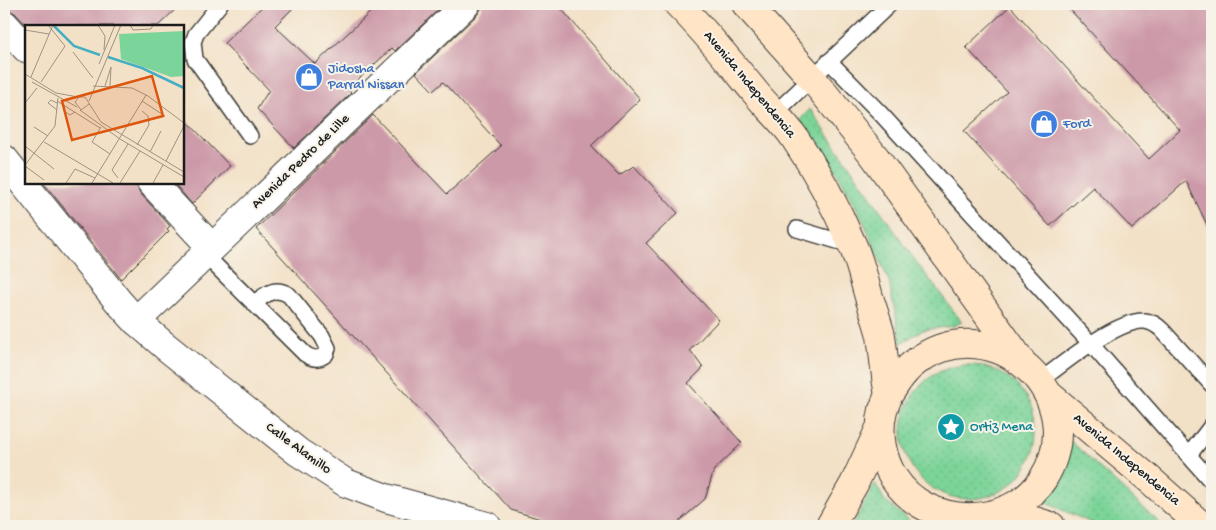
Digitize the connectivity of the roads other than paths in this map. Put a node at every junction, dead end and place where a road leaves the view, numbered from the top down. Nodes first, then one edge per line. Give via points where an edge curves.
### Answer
1 (220, 4) edge
2 (466, 4) edge
3 (678, 4) edge
4 (746, 4) edge
5 (890, 4) edge
6 (4, 24) edge
7 (25, 47) edge
8 (820, 69) junction
9 (774, 114) junction
10 (250, 136) dead end
11 (4, 158) edge
12 (153, 184) edge
13 (797, 228) dead end
14 (854, 246) junction
15 (208, 251) junction
16 (254, 303) junction
17 (136, 321) junction
18 (1090, 343) junction
19 (1037, 379) junction
20 (1212, 385) edge
21 (888, 396) junction
22 (1212, 426) edge
23 (880, 428) junction
24 (1189, 456) junction
25 (1212, 482) edge
26 (972, 521) edge
27 (487, 526) edge
28 (830, 526) edge
29 (1051, 526) edge
30 (1202, 526) edge

1 - 10 lane via 196,34 193,42 195,59
2 - 15 street, Avenida Pedro de Lille
3 - 9 main road, Avenida Independencia
4 - 8 main road, Avenida Independencia
5 - 8 lane
6 - 7 street
8 - 9 lane
8 - 18 lane, Avenida Independencia via 888,121
8 - 19 main road, Avenida Independencia via 875,157
9 - 14 main road, Avenida Independencia via 793,135 824,186
11 - 17 street, Calle Alamillo
12 - 15 street
13 - 14 lane
14 - 21 main road, Avenida Independencia via 881,336
15 - 16 lane
15 - 17 street, Avenida Pedro de Lille
16 - 16 lane via 310,357 316,359 326,354 328,348 322,336 289,295 276,290
17 - 27 street, Calle Alamillo via 298,452 346,483 386,498
18 - 19 lane
18 - 20 lane via 1134,322 1154,323
18 - 24 lane, Avenida Independencia
19 - 21 main road via 1002,351 981,345 958,345 936,350 916,361 900,376
19 - 26 main road via 1056,416 1057,438 1043,480 1029,497 1010,509
19 - 30 main road, Avenida Independencia
21 - 23 main road
22 - 24 lane
23 - 26 main road via 886,463 906,494 936,514
23 - 28 main road
24 - 25 lane, Avenida Independencia
26 - 29 main road via 1035,521

